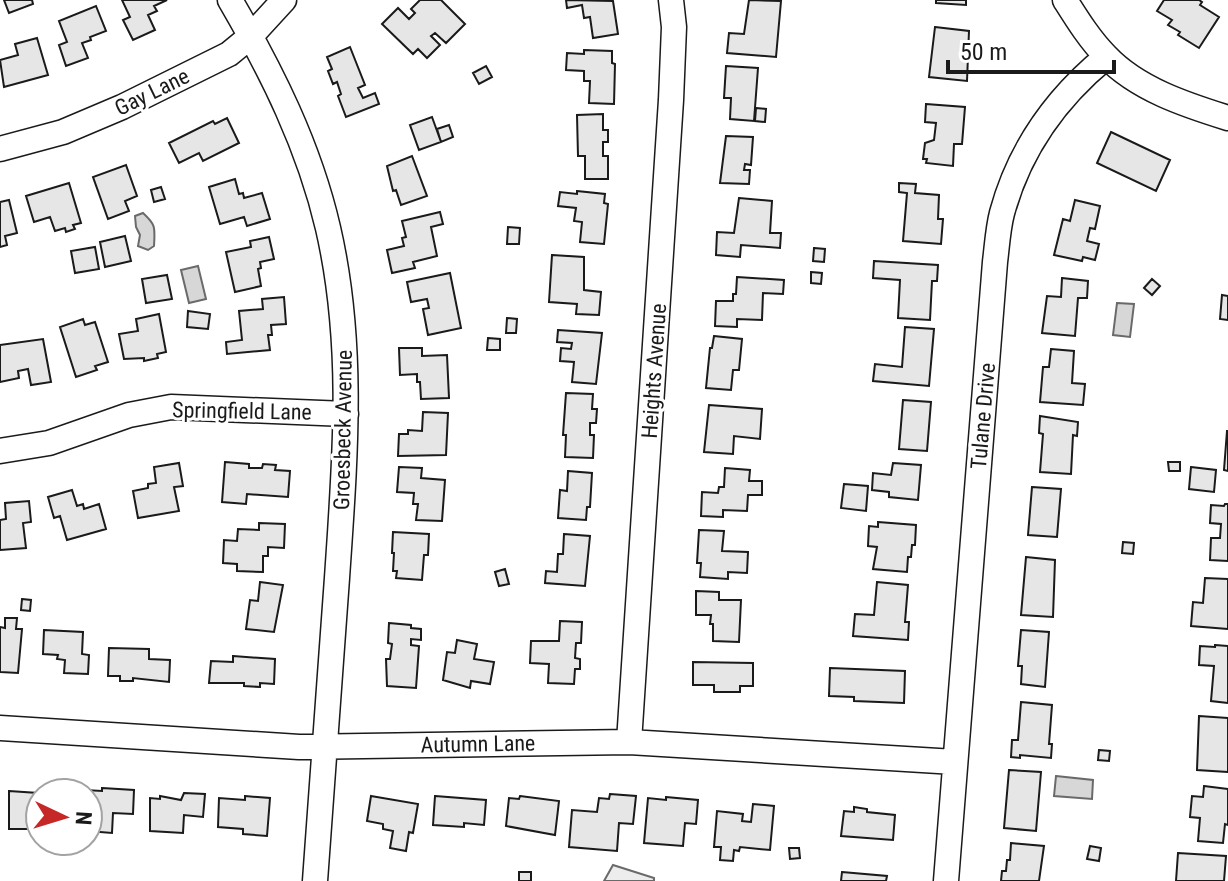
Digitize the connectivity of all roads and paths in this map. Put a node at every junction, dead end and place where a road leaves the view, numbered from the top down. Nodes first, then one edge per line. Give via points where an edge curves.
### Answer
1 (230, 0) edge
2 (284, 0) edge
3 (671, 0) edge
4 (1065, 0) edge
5 (251, 36) junction
6 (1106, 57) junction
7 (1228, 118) edge
8 (0, 149) edge
9 (346, 414) junction
10 (0, 451) edge
11 (0, 728) edge
12 (629, 742) junction
13 (325, 747) junction
14 (955, 762) junction
15 (315, 881) edge
16 (946, 881) edge

1 - 5 street, Groesbeck Avenue
2 - 5 street, Gay Lane
3 - 12 street, Heights Avenue via 671,100
4 - 6 street
5 - 8 street, Gay Lane via 229,54 122,107 63,132
5 - 9 street, Groesbeck Avenue via 291,117 328,228 347,348
6 - 7 street via 1162,94
6 - 14 street, Tulane Drive via 1038,129 1001,215
9 - 10 street, Springfield Lane via 171,407 129,415 49,443
9 - 13 street, Groesbeck Avenue
11 - 13 street, Autumn Lane
12 - 13 street, Autumn Lane
12 - 14 street, Autumn Lane
13 - 15 street, Groesbeck Avenue
14 - 16 street, Tulane Drive

